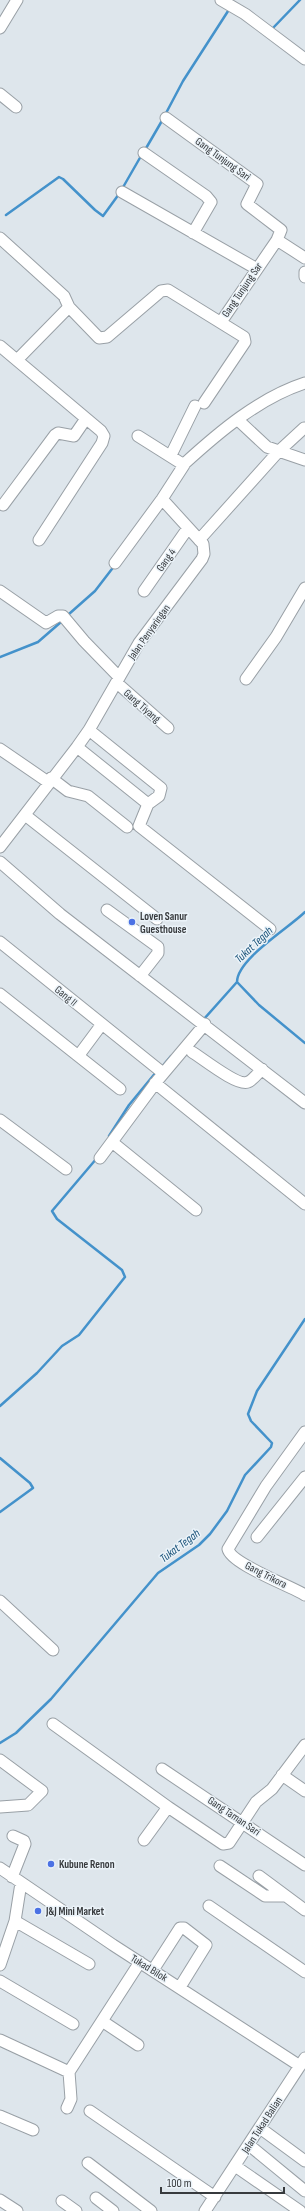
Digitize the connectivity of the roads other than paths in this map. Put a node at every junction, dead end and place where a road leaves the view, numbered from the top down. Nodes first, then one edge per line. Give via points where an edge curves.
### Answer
1 (17, 0) edge
2 (221, 0) edge
3 (0, 28) edge
4 (305, 58) edge
5 (0, 94) edge
6 (16, 107) dead end
7 (166, 118) dead end
8 (144, 153) dead end
9 (122, 192) dead end
10 (193, 233) junction
11 (0, 238) edge
12 (277, 240) junction
13 (305, 258) edge
14 (257, 269) junction
15 (305, 272) edge
16 (305, 277) edge
17 (69, 307) junction
18 (221, 322) junction
19 (0, 346) edge
20 (17, 360) junction
21 (305, 383) edge
22 (86, 420) junction
23 (238, 420) junction
24 (304, 428) dead end
25 (138, 436) dead end
26 (278, 452) junction
27 (171, 455) junction
28 (305, 460) edge
29 (184, 464) junction
30 (162, 499) junction
31 (3, 505) dead end
32 (188, 528) junction
33 (39, 540) dead end
34 (200, 540) junction
35 (115, 563) dead end
36 (305, 588) edge
37 (0, 591) edge
38 (144, 591) dead end
39 (246, 679) dead end
40 (118, 680) junction
41 (168, 728) dead end
42 (89, 730) junction
43 (77, 747) junction
44 (0, 749) edge
45 (49, 780) junction
46 (148, 804) junction
47 (25, 815) junction
48 (127, 827) dead end
49 (0, 847) edge
50 (0, 862) edge
51 (107, 910) dead end
52 (157, 919) dead end
53 (270, 929) dead end
54 (0, 942) edge
55 (140, 976) junction
56 (0, 994) edge
57 (102, 1024) junction
58 (205, 1024) junction
59 (192, 1052) dead end
60 (79, 1055) junction
61 (262, 1069) junction
62 (161, 1071) junction
63 (155, 1083) junction
64 (120, 1089) dead end
65 (305, 1103) edge
66 (0, 1120) edge
67 (112, 1142) junction
68 (100, 1158) dead end
69 (66, 1169) dead end
70 (305, 1204) edge
71 (196, 1210) dead end
72 (305, 1432) edge
73 (305, 1477) edge
74 (257, 1537) dead end
75 (305, 1595) edge
76 (0, 1601) edge
77 (53, 1650) dead end
78 (53, 1724) dead end
79 (305, 1745) edge
80 (0, 1760) edge
81 (162, 1769) dead end
82 (282, 1775) junction
83 (305, 1791) edge
84 (2, 1805) edge
85 (168, 1807) junction
86 (242, 1822) junction
87 (13, 1836) dead end
88 (144, 1840) dead end
89 (305, 1865) edge
90 (220, 1866) dead end
91 (0, 1868) edge
92 (259, 1876) dead end
93 (17, 1880) junction
94 (284, 1896) junction
95 (209, 1906) dead end
96 (305, 1910) edge
97 (15, 1921) junction
98 (5, 1938) edge
99 (140, 1962) junction
100 (89, 1964) dead end
101 (0, 1965) edge
102 (153, 1970) junction
103 (305, 1972) edge
104 (0, 1981) edge
105 (180, 1987) junction
106 (102, 2022) junction
107 (73, 2024) dead end
108 (0, 2040) edge
109 (138, 2045) dead end
110 (302, 2067) edge
111 (68, 2072) junction
112 (67, 2108) dead end
113 (90, 2111) dead end
114 (0, 2116) edge
115 (260, 2128) junction
116 (33, 2130) dead end
117 (248, 2145) junction
118 (305, 2161) edge
119 (88, 2163) dead end
120 (235, 2166) junction
121 (305, 2191) edge
122 (96, 2198) dead end
123 (0, 2200) edge
124 (62, 2201) dead end
125 (211, 2206) edge
126 (17, 2211) edge
127 (76, 2211) edge
128 (113, 2211) edge
129 (151, 2211) edge
130 (300, 2211) edge

1 - 3 street
2 - 4 street via 245,14
5 - 6 street
7 - 12 street, Gang Tunjung Sari via 257,184 247,204 279,227 281,232
8 - 10 street via 211,202
9 - 10 street
10 - 14 street
11 - 17 street, Gang Tunjung Sar via 64,296
12 - 13 street
12 - 14 street, Gang Tunjung Sar
14 - 18 street, Gang Tunjung Sar
15 - 16 street
17 - 18 street, Gang Tunjung Sar via 99,338 106,337 165,290 172,291
17 - 20 street
18 - 27 street via 246,340 200,404
19 - 20 street
20 - 22 street
21 - 23 street via 273,395
22 - 31 street via 74,436 58,433 55,435
22 - 33 street via 101,431 104,436 102,443
23 - 26 street via 267,448
23 - 29 street
24 - 26 street
25 - 27 street
26 - 28 street
26 - 34 street
27 - 29 street
29 - 30 street
30 - 32 street
30 - 35 street
32 - 34 street
32 - 38 street, Gang 4
34 - 40 street, Jalan Penyaringan via 204,548 202,559 139,643
36 - 39 street via 276,637
37 - 40 street, Gang Tiyang via 46,623 58,616 64,616
40 - 41 street, Gang Tiyang
40 - 42 street, Jalan Penyaringan
42 - 43 street, Jalan Penyaringan
42 - 46 street via 161,788 159,796
43 - 45 street, Jalan Penyaringan
43 - 46 street
44 - 45 street
45 - 47 street, Jalan Penyaringan
45 - 48 street via 68,791 88,796
46 - 53 street via 139,826
47 - 49 street, Jalan Penyaringan
47 - 52 street
50 - 55 street via 60,914
51 - 55 street via 158,947 158,954
54 - 57 street, Gang II
55 - 58 street
56 - 60 street
57 - 60 street
57 - 62 street, Gang II
58 - 61 street
58 - 62 street
59 - 61 street via 243,1084 249,1082
60 - 64 street
61 - 65 street
62 - 63 street
63 - 67 street
63 - 70 street
66 - 69 street
67 - 68 street
67 - 71 street
72 - 75 street, Gang Trikora via 266,1486 228,1547 231,1556
73 - 74 street
76 - 77 street
78 - 85 street
79 - 82 street
80 - 84 street via 42,1791 28,1805
81 - 86 street, Gang Taman Sari
82 - 83 street
82 - 86 street via 272,1790 256,1802
85 - 86 street via 223,1844 228,1843
85 - 88 street
86 - 89 street, Gang Taman Sari
87 - 93 street via 25,1844
90 - 94 street via 265,1896
91 - 93 street, Tukad Bilok
92 - 94 street
93 - 97 street
93 - 99 street, Tukad Bilok
94 - 96 street
95 - 103 street
97 - 98 street
97 - 100 street
98 - 101 street
99 - 102 street, Tukad Bilok
99 - 106 street
102 - 105 street, Tukad Bilok
102 - 105 street via 180,1928 184,1928 206,1945
104 - 107 street
105 - 110 street, Tukad Bilok
106 - 109 street
106 - 111 street
108 - 111 street
110 - 115 street, Jalan Tukad Balian
111 - 112 street via 71,2099
113 - 125 street
114 - 116 street
115 - 117 street, Jalan Tukad Balian
115 - 118 street
117 - 120 street, Jalan Tukad Balian
117 - 121 street
119 - 129 street
120 - 125 street, Jalan Tukad Balian
120 - 130 street
122 - 128 street
123 - 126 street
124 - 127 street

